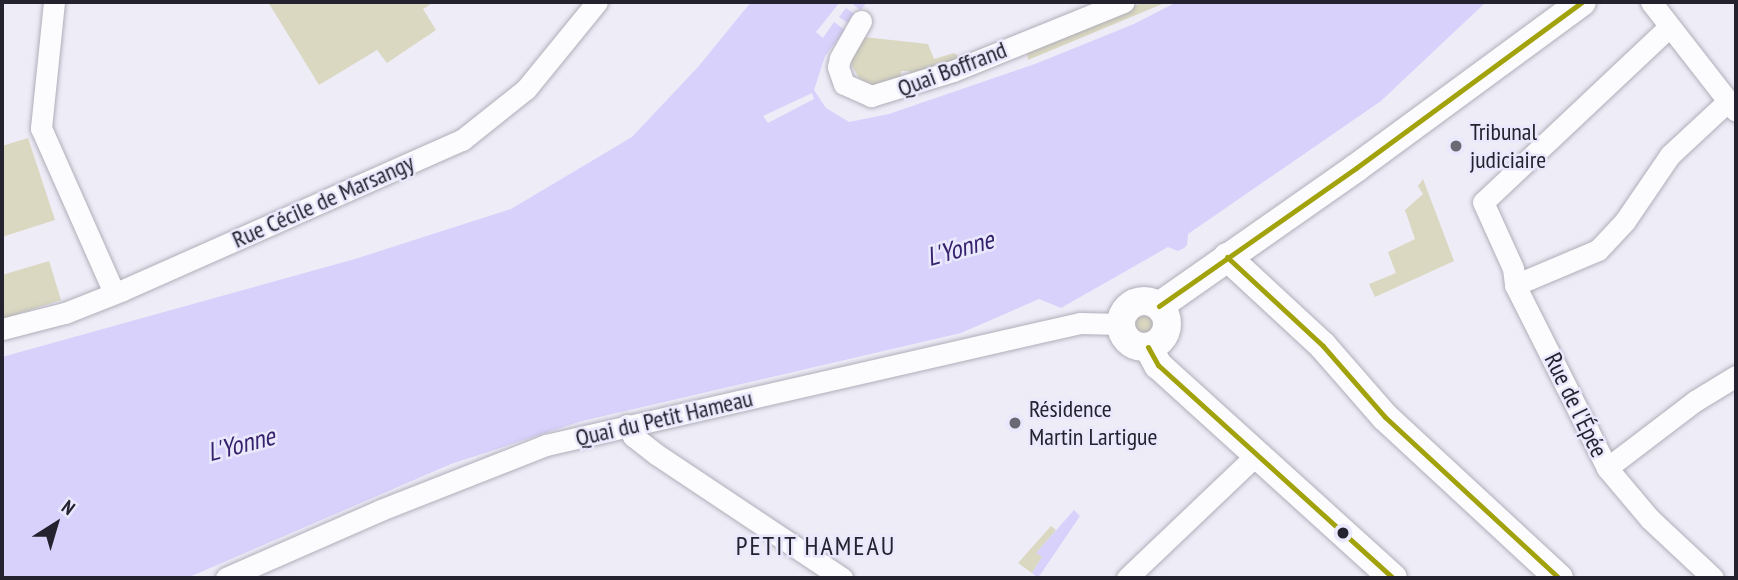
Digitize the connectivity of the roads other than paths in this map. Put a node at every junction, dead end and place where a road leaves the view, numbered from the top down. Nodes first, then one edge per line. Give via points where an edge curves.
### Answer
1 (54, 2) edge
2 (597, 2) edge
3 (1124, 2) edge
4 (1565, 2) edge
5 (1582, 2) edge
6 (1663, 11) edge
7 (861, 21) dead end
8 (1522, 44) junction
9 (1732, 107) edge
10 (1227, 257) junction
11 (1515, 285) junction
12 (114, 293) junction
13 (1159, 306) junction
14 (1121, 324) junction
15 (2, 330) edge
16 (1148, 347) junction
17 (1736, 376) edge
18 (627, 425) junction
19 (1256, 455) junction
20 (1607, 468) junction
21 (233, 577) edge
22 (842, 578) edge
23 (1127, 578) edge
24 (1393, 578) edge
25 (1559, 578) edge
26 (1713, 578) edge

1 - 12 street via 41,128
2 - 12 street, Rue Cécile de Marsangy via 526,89 462,140
3 - 7 street, Quai Boffrand via 953,71 871,96 844,84 838,67
4 - 8 main road
5 - 8 main road
6 - 9 street
6 - 11 street, Rue de l'Épée via 1483,202 1513,268
8 - 10 main road
9 - 11 street via 1670,155 1625,221 1598,250
10 - 13 main road
10 - 25 main road via 1323,346 1385,417
11 - 20 street, Rue de l'Épée
12 - 15 street, Rue Cécile de Marsangy via 65,313
13 - 14 main road via 1138,301 1125,310
13 - 16 main road via 1167,318 1166,333
14 - 16 main road via 1132,344
14 - 18 street, Quai du Petit Hameau via 1080,323
16 - 19 main road via 1158,365
17 - 20 street
18 - 21 street, Quai du Petit Hameau via 546,445 381,510
18 - 22 street via 633,436 656,454
19 - 23 street
19 - 24 main road
20 - 26 street, Rue de l'Épée via 1650,519

